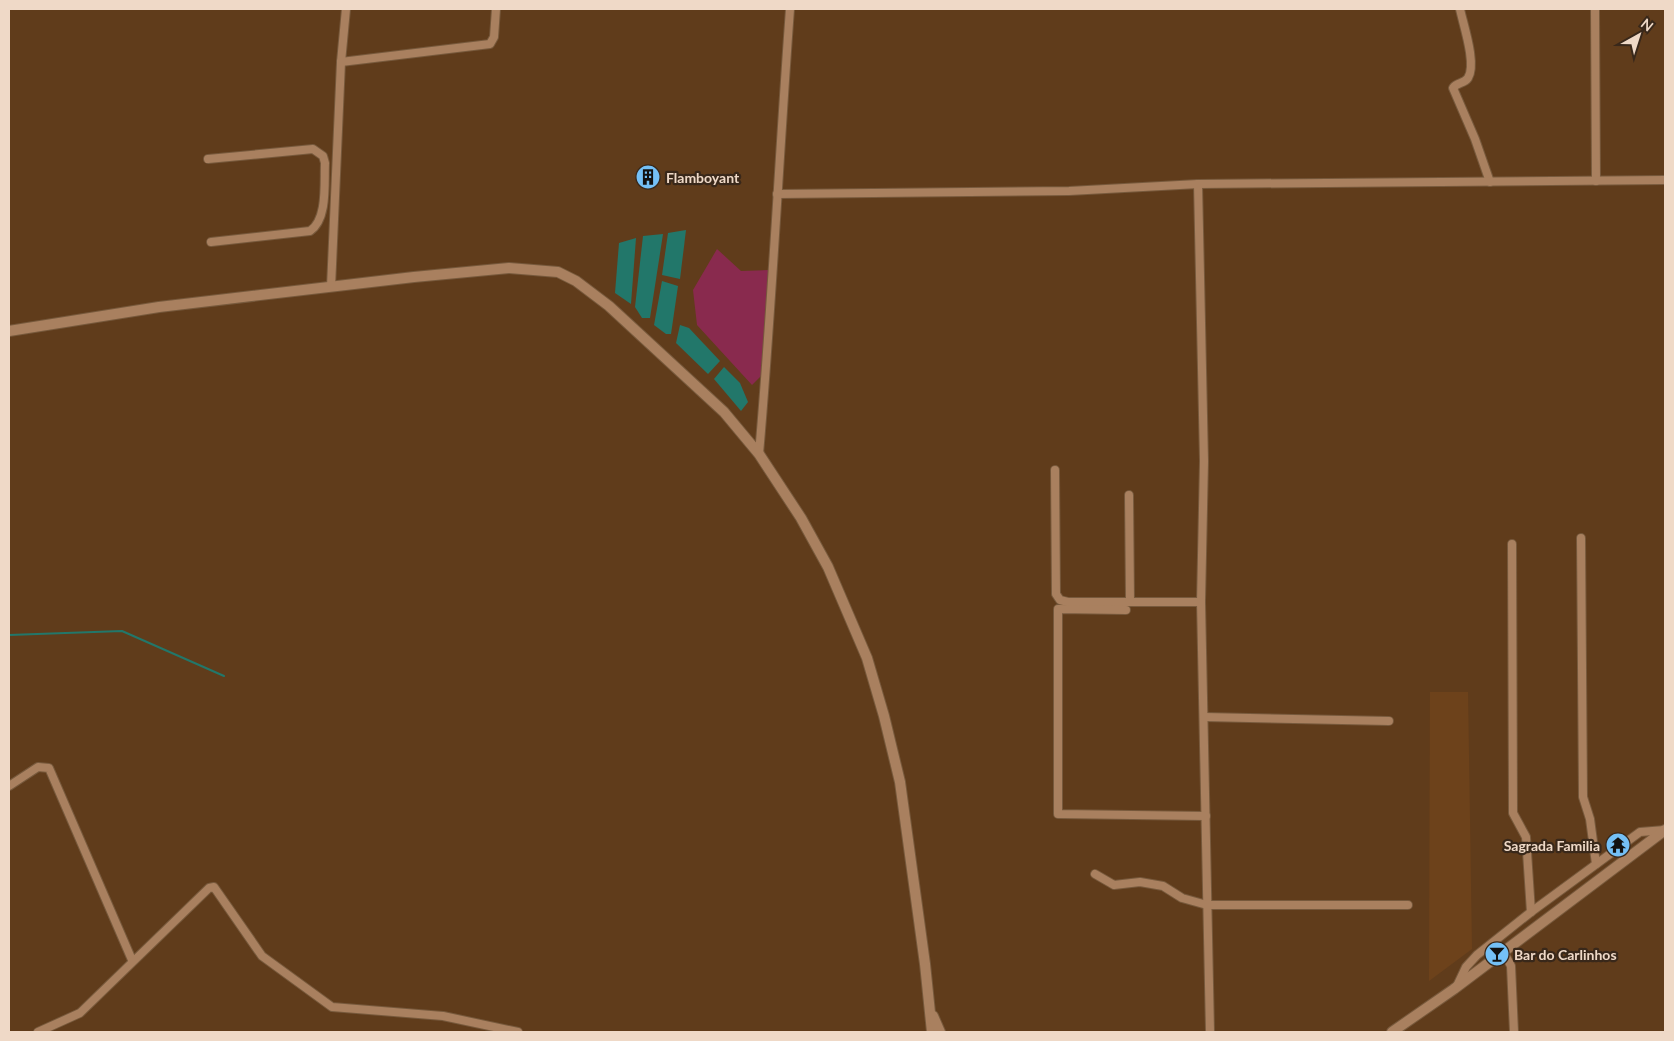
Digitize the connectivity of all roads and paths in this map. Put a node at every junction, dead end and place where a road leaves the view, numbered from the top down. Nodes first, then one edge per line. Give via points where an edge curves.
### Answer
1 (346, 9) edge
2 (496, 9) edge
3 (790, 9) edge
4 (1460, 9) edge
5 (1595, 9) edge
6 (342, 62) junction
7 (208, 159) dead end
8 (1665, 180) edge
9 (1596, 181) junction
10 (1490, 182) junction
11 (1198, 184) junction
12 (323, 187) junction
13 (336, 188) junction
14 (777, 194) junction
15 (211, 242) dead end
16 (331, 287) junction
17 (9, 331) edge
18 (759, 454) junction
19 (1055, 470) dead end
20 (1129, 495) dead end
21 (1581, 538) dead end
22 (1512, 544) dead end
23 (1130, 602) junction
24 (1201, 602) junction
25 (1126, 610) dead end
26 (1204, 717) junction
27 (1388, 721) dead end
28 (9, 786) edge
29 (1206, 816) junction
30 (1665, 830) edge
31 (1596, 864) junction
32 (1095, 874) dead end
33 (1208, 905) junction
34 (1408, 905) dead end
35 (1531, 912) junction
36 (1503, 951) junction
37 (132, 960) junction
38 (1457, 986) junction
39 (930, 1011) junction
40 (38, 1032) edge
41 (518, 1032) edge
42 (932, 1032) edge
43 (940, 1032) edge
44 (1210, 1032) edge
45 (1392, 1032) edge
46 (1514, 1032) edge

1 - 6 street
2 - 6 street via 494,37 490,44
3 - 14 street
4 - 10 street via 1470,53 1470,74 1453,88
5 - 9 street
6 - 13 street
7 - 12 street via 313,149 323,156 325,163
8 - 9 street
9 - 10 street
10 - 11 street
11 - 14 street via 1069,192
11 - 24 street via 1204,461
12 - 13 street
12 - 15 street via 321,216 317,226 310,231
13 - 16 street
14 - 18 street
16 - 17 street via 159,307
16 - 18 street via 509,268 548,270 566,275 609,306 681,371 724,412
18 - 39 street via 828,567 869,666 900,782
19 - 23 street via 1057,597 1068,602
20 - 23 street
21 - 31 street via 1583,797 1590,819
22 - 35 street via 1513,813 1526,836
23 - 24 street
24 - 26 street
25 - 29 street via 1058,609 1058,814
26 - 27 street
26 - 29 street
28 - 37 street via 38,767 48,768
29 - 33 street
30 - 31 street via 1640,832
30 - 36 street
31 - 35 street
32 - 33 street via 1114,885 1150,883 1163,886 1182,898
33 - 34 street
33 - 44 street
35 - 38 street via 1477,955 1466,967
36 - 38 street
36 - 46 street via 1511,966
37 - 40 street via 80,1013
37 - 41 street via 209,888 214,887 262,956 332,1007 443,1016
38 - 45 street
39 - 42 street
39 - 43 street

